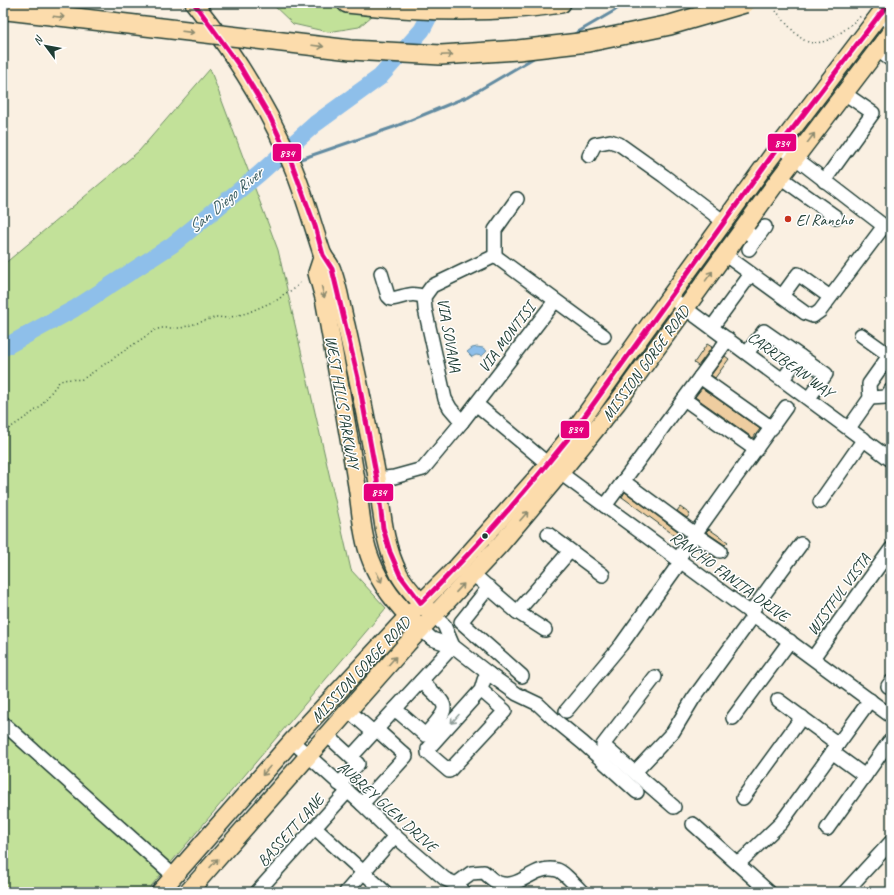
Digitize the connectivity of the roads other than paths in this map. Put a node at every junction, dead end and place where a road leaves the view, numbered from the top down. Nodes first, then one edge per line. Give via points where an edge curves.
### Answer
1 (194, 3) edge
2 (347, 3) edge
3 (561, 3) edge
4 (745, 3) edge
5 (5, 10) edge
6 (881, 13) edge
7 (891, 32) edge
8 (884, 55) edge
9 (844, 93) junction
10 (780, 146) junction
11 (589, 156) dead end
12 (795, 158) junction
13 (780, 177) junction
14 (824, 180) junction
15 (517, 199) dead end
16 (735, 207) junction
17 (836, 217) dead end
18 (724, 222) junction
19 (888, 227) edge
20 (764, 228) dead end
21 (749, 239) junction
22 (724, 254) junction
23 (323, 255) junction
24 (495, 256) junction
25 (382, 273) dead end
26 (751, 274) junction
27 (670, 296) junction
28 (782, 296) junction
29 (424, 297) junction
30 (830, 297) junction
31 (554, 300) junction
32 (686, 308) junction
33 (712, 327) junction
34 (861, 335) dead end
35 (604, 336) dead end
36 (728, 339) junction
37 (747, 353) junction
38 (890, 354) edge
39 (800, 356) junction
40 (700, 377) junction
41 (782, 379) junction
42 (891, 390) edge
43 (809, 398) junction
44 (870, 398) junction
45 (684, 399) junction
46 (476, 404) junction
47 (786, 407) dead end
48 (462, 422) junction
49 (772, 428) junction
50 (850, 428) junction
51 (864, 439) junction
52 (756, 450) junction
53 (891, 460) edge
54 (554, 469) junction
55 (377, 479) junction
56 (623, 481) junction
57 (820, 502) dead end
58 (605, 506) junction
59 (548, 534) dead end
60 (695, 534) junction
61 (801, 544) dead end
62 (891, 549) edge
63 (570, 551) junction
64 (720, 551) dead end
65 (680, 560) junction
66 (473, 574) junction
67 (603, 575) dead end
68 (489, 587) junction
69 (421, 603) junction
70 (517, 612) junction
71 (752, 614) junction
72 (408, 616) junction
73 (434, 616) junction
74 (421, 629) junction
75 (545, 630) dead end
76 (790, 641) junction
77 (453, 646) junction
78 (813, 658) junction
79 (489, 674) junction
80 (522, 676) dead end
81 (655, 677) dead end
82 (421, 680) junction
83 (481, 690) junction
84 (778, 700) dead end
85 (870, 700) junction
86 (395, 709) junction
87 (349, 711) junction
88 (566, 712) dead end
89 (891, 716) edge
90 (733, 718) dead end
91 (802, 718) junction
92 (3, 723) edge
93 (375, 731) junction
94 (327, 735) junction
95 (292, 741) junction
96 (889, 742) dead end
97 (835, 748) junction
98 (308, 756) junction
99 (351, 757) junction
100 (635, 772) junction
101 (865, 776) junction
102 (344, 788) junction
103 (637, 792) dead end
104 (743, 798) dead end
105 (362, 804) junction
106 (674, 807) dead end
107 (693, 824) dead end
108 (315, 828) junction
109 (827, 830) dead end
110 (395, 836) junction
111 (891, 842) edge
112 (738, 864) junction
113 (364, 872) junction
114 (174, 876) junction
115 (460, 888) edge
116 (160, 892) edge
117 (188, 892) edge
118 (257, 892) edge
119 (346, 892) edge
120 (385, 892) edge
121 (582, 892) edge
122 (769, 892) edge
123 (845, 892) edge

1 - 23 main road, WEST HILLS PARKWAY via 241,68 270,117 292,164
2 - 3 highway via 430,10 474,10
5 -> 4 highway, bridge via 351,50 441,55 588,42 670,25
6 - 10 main road, MISSION GORGE ROAD
7 - 8 main road, MISSION GORGE ROAD
8 - 9 main road, MISSION GORGE ROAD
12 -> 9 main road, MISSION GORGE ROAD
9 - 14 street via 873,113
10 - 12 street
10 - 16 main road, MISSION GORGE ROAD
11 - 18 street via 595,144 610,141 619,144
12 - 13 main road, MISSION GORGE ROAD
12 - 14 street
13 - 17 street
13 - 21 main road, MISSION GORGE ROAD
14 - 19 street
15 - 24 street via 495,230
16 - 18 main road, MISSION GORGE ROAD
16 - 22 main road via 740,214 721,243 720,249
18 - 27 main road, MISSION GORGE ROAD
19 - 30 street
20 - 21 street
21 - 22 main road, MISSION GORGE ROAD
22 - 26 street
32 -> 22 main road, MISSION GORGE ROAD
23 - 55 main road, WEST HILLS PARKWAY via 332,268 340,299
23 -> 72 main road, WEST HILLS PARKWAY via 318,273 350,445 363,532 370,559 381,582
24 - 29 street, VIA SOVANA via 432,286
24 - 31 street
25 - 29 street via 391,299 412,294
26 - 28 street
26 - 33 street
27 - 32 street, CARRIBEAN WAY
27 - 54 main road, MISSION GORGE ROAD via 571,435
28 - 30 street via 810,316 816,315
28 - 30 street via 798,274
29 - 48 street, VIA SOVANA via 445,399
31 - 35 street
31 - 46 street, VIA MONTISI
32 - 33 street, CARRIBEAN WAY
32 - 54 main road, MISSION GORGE ROAD via 617,403
33 - 36 street, CARRIBEAN WAY
34 - 38 street
36 - 37 street, CARRIBEAN WAY
36 - 40 street
37 - 39 street via 764,331
37 - 41 street, CARRIBEAN WAY
38 - 44 street via 869,384
39 - 41 street
39 - 43 street via 826,374
40 - 45 street
40 - 49 street
41 - 43 street, CARRIBEAN WAY
42 - 44 street via 886,397
43 - 50 street, CARRIBEAN WAY
44 - 50 street
45 - 52 street
45 - 56 street
46 - 48 street, VIA MONTISI
46 - 54 street, RANCHO FANITA DRIVE
47 - 49 street
48 - 55 street, VIA MONTISI via 423,470
49 - 52 street
50 - 51 street, CARRIBEAN WAY
51 - 53 street, CARRIBEAN WAY
51 - 57 street
52 - 60 street
54 - 58 street, RANCHO FANITA DRIVE
66 -> 54 main road, MISSION GORGE ROAD
54 - 69 main road, MISSION GORGE ROAD
55 - 69 main road, WEST HILLS PARKWAY via 383,528 390,552 400,575
56 - 58 street
56 - 60 street
58 - 65 street, RANCHO FANITA DRIVE
59 - 63 street
60 - 64 street
60 - 65 street
61 - 71 street
62 - 78 street, WISTFUL VISTA
63 - 67 street
63 - 70 street
65 - 71 street, RANCHO FANITA DRIVE
65 - 88 street via 621,645
66 - 68 street
73 -> 66 main road, MISSION GORGE ROAD
68 - 70 street
68 - 80 street via 461,622
69 - 72 main road, MISSION GORGE ROAD
69 - 73 main road, WEST HILLS PARKWAY
70 - 75 street
71 - 76 street, RANCHO FANITA DRIVE
71 - 100 street via 673,732
72 - 74 main road, WEST HILLS PARKWAY
72 - 95 main road, MISSION GORGE ROAD
73 - 74 main road, MISSION GORGE ROAD
73 - 77 street via 444,625
74 - 77 street via 432,639
87 -> 74 main road, MISSION GORGE ROAD
76 - 78 street, RANCHO FANITA DRIVE
76 - 90 street
77 - 79 street
77 - 82 street
78 - 85 street, RANCHO FANITA DRIVE
79 - 83 street
79 - 103 street via 517,694 538,704
81 - 100 street via 604,745
82 - 86 street
82 - 86 street via 442,700 445,709 425,736
83 -> 83 street via 428,748 428,753 450,771 505,711
84 - 91 street
85 - 89 street, RANCHO FANITA DRIVE
85 - 97 street
86 - 93 street
87 - 93 street
87 - 94 main road, MISSION GORGE ROAD
91 - 97 street
91 - 104 street
92 - 114 street
93 - 99 street
93 - 105 street via 406,756
94 - 98 main road, MISSION GORGE ROAD
94 - 99 street
95 - 98 street, AUBREY GLEN DRIVE
95 -> 114 main road, MISSION GORGE ROAD
96 - 101 street
97 - 101 street
97 - 112 street via 781,823
98 - 102 street, AUBREY GLEN DRIVE
117 -> 98 main road, MISSION GORGE ROAD
99 - 102 street, BASSETT LANE via 358,764
100 - 106 street
101 - 109 street
102 - 105 street, AUBREY GLEN DRIVE
102 - 108 street, BASSETT LANE
105 - 110 street, AUBREY GLEN DRIVE
107 - 112 street
108 - 113 street
108 - 118 street, BASSETT LANE
110 - 113 street
110 - 115 street, AUBREY GLEN DRIVE via 445,879
111 - 123 street
112 - 122 street
113 - 119 street
113 - 120 street
114 - 116 main road, MISSION GORGE ROAD
115 - 121 street via 471,872 484,872 497,883 510,885 545,869 558,870

